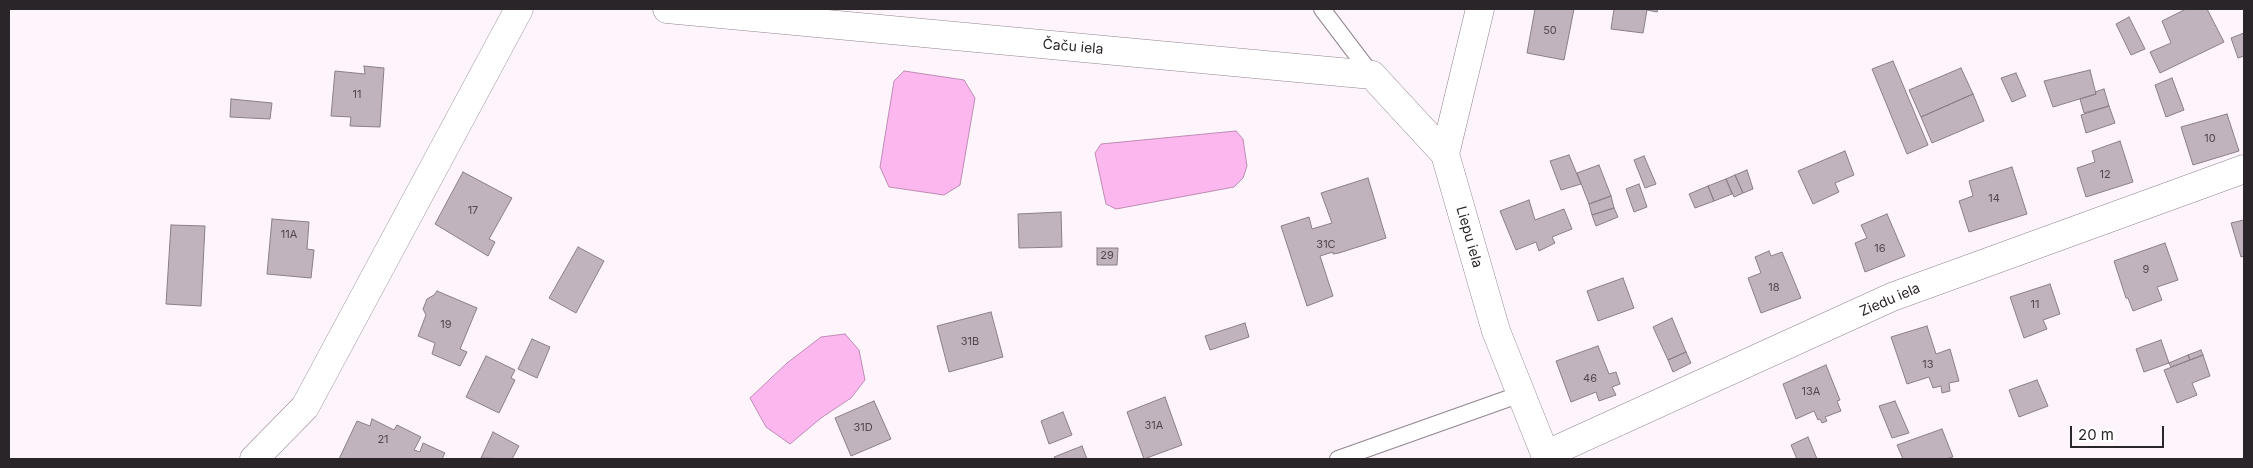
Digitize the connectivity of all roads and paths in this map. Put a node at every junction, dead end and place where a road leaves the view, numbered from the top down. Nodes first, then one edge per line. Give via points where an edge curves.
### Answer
1 (518, 9) edge
2 (667, 9) edge
3 (1480, 9) edge
4 (1326, 11) edge
5 (1372, 75) junction
6 (1445, 154) junction
7 (2244, 169) edge
8 (1521, 394) junction
9 (1546, 457) edge
10 (254, 459) edge
11 (1338, 459) edge

1 - 10 street via 305,407
2 - 5 street, Čaču iela
3 - 6 street, Liepu iela
4 - 5 lane
5 - 6 street
6 - 8 street, Liepu iela via 1496,331
7 - 9 street, Ziedu iela via 1892,297
8 - 9 street, Liepu iela
8 - 11 lane

